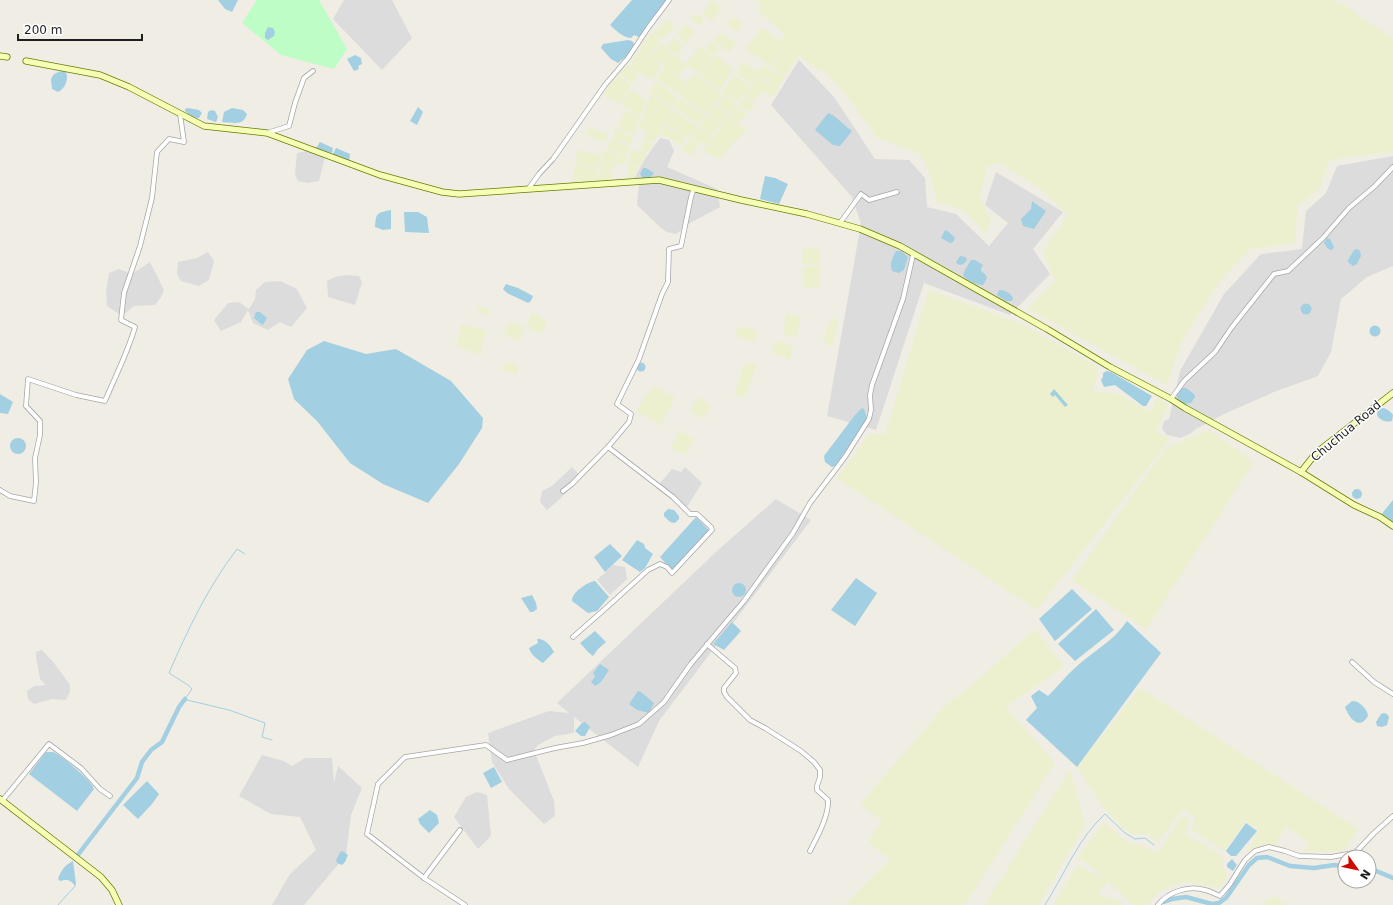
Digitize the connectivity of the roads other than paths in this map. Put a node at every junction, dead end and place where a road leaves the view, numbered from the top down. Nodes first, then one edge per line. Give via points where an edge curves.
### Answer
1 (669, 0) edge
2 (0, 56) edge
3 (7, 57) dead end
4 (26, 61) dead end
5 (313, 70) dead end
6 (300, 74) dead end
7 (304, 78) junction
8 (180, 114) junction
9 (267, 133) junction
10 (1393, 167) edge
11 (529, 188) junction
12 (694, 188) junction
13 (897, 192) dead end
14 (840, 223) junction
15 (914, 255) junction
16 (1393, 393) edge
17 (1170, 399) junction
18 (608, 447) junction
19 (1301, 472) junction
20 (0, 490) edge
21 (562, 491) dead end
22 (1393, 526) edge
23 (573, 637) dead end
24 (707, 644) junction
25 (1352, 662) dead end
26 (1393, 694) edge
27 (110, 796) dead end
28 (1, 800) edge
29 (1393, 816) edge
30 (460, 830) dead end
31 (810, 851) dead end
32 (424, 878) junction
33 (119, 905) edge
34 (465, 905) edge
35 (1158, 905) edge

1 - 11 street
2 - 3 main road
4 - 8 main road via 100,74
5 - 7 street
6 - 7 street
7 - 9 street via 289,126
8 - 9 main road via 204,126
8 - 20 street via 184,142 169,139 157,152 152,198 121,309 121,320 135,327 130,345 105,401 76,396 28,379 26,406 40,421 35,458 34,501 10,496
9 - 11 main road via 380,175 442,192 459,194
10 - 17 street via 1288,271 1274,274 1215,352 1184,381
11 - 12 main road via 659,180
12 - 14 main road
12 - 18 street via 681,246 669,248 668,282 639,359 617,404 631,414 629,422
13 - 14 street via 869,200 861,194
14 - 15 main road via 900,246
15 - 17 main road
15 - 24 street via 903,299 872,385 869,418 771,565
16 - 19 main road, Chuchua Road via 1316,453
17 - 19 main road
18 - 21 street
18 - 23 street via 673,497 690,514 697,514 712,530 672,573 668,567 660,564 648,570
19 - 22 main road
24 - 31 street via 735,668 736,674 724,688 728,697 750,720 801,752 820,770 816,786 828,800 828,806
24 - 32 street via 664,702 640,724 611,735 507,760 486,745 405,757 378,784 367,834
25 - 26 street via 1374,682
27 - 28 street via 81,768 49,744
28 - 33 main road via 101,877 112,890
29 - 35 street via 1356,852 1331,857 1299,856 1269,847 1255,851 1245,860 1220,896 1203,890 1185,889 1167,896
30 - 32 street
32 - 34 street

